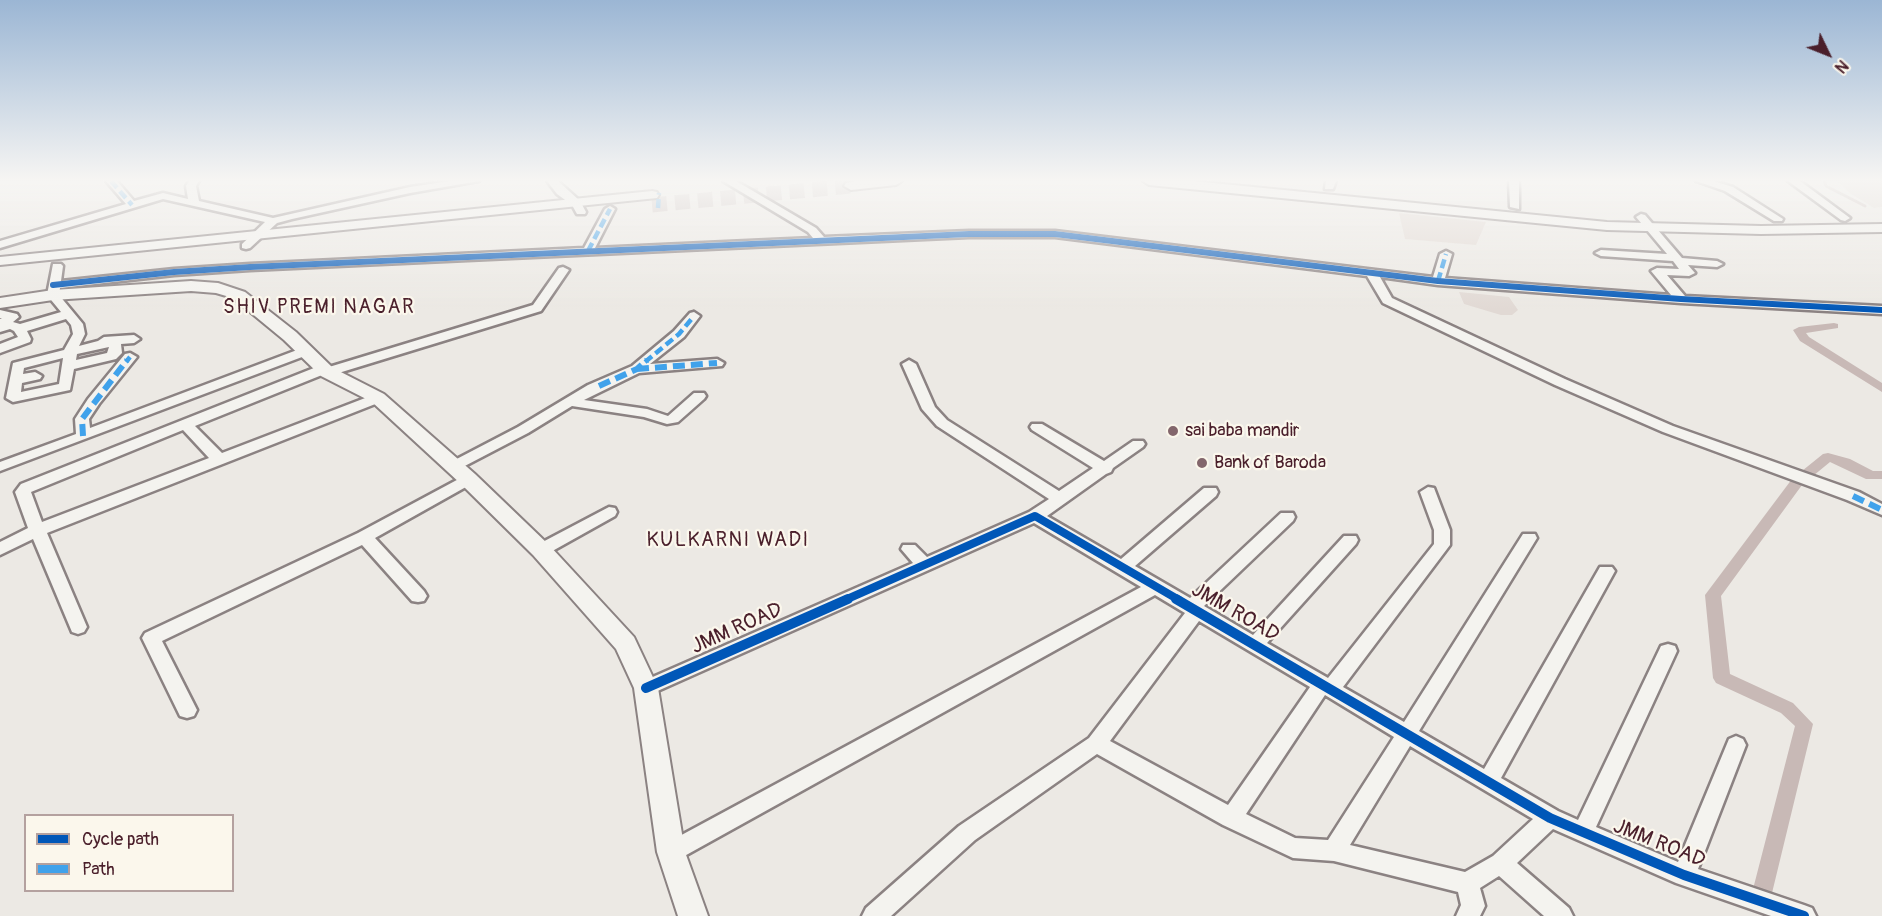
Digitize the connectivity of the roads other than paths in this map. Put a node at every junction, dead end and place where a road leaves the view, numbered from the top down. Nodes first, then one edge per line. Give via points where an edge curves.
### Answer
1 (70, 224) edge
2 (270, 224) edge
3 (418, 224) edge
4 (599, 224) edge
5 (801, 224) edge
6 (1613, 224) edge
7 (1647, 224) edge
8 (1835, 224) edge
9 (1651, 228) junction
10 (820, 240) junction
11 (252, 241) junction
12 (0, 245) edge
13 (588, 251) junction
14 (1601, 253) dead end
15 (1446, 254) dead end
16 (1678, 259) junction
17 (0, 261) edge
18 (1717, 264) dead end
19 (57, 266) junction
20 (563, 270) dead end
21 (0, 272) edge
22 (1372, 273) junction
23 (1438, 282) junction
24 (53, 290) junction
25 (1681, 299) junction
26 (0, 303) edge
27 (1882, 309) edge
28 (0, 314) edge
29 (68, 314) junction
30 (694, 316) dead end
31 (0, 326) edge
32 (19, 328) junction
33 (134, 339) dead end
34 (0, 349) edge
35 (305, 351) junction
36 (70, 355) junction
37 (130, 357) dead end
38 (717, 363) dead end
39 (909, 364) dead end
40 (637, 369) junction
41 (325, 370) junction
42 (35, 376) dead end
43 (16, 380) junction
44 (699, 396) dead end
45 (378, 398) junction
46 (572, 402) junction
47 (184, 423) junction
48 (1037, 427) dead end
49 (83, 436) junction
50 (1138, 444) dead end
51 (219, 459) junction
52 (2, 468) dead end
53 (1106, 469) junction
54 (461, 472) junction
55 (1209, 492) dead end
56 (1428, 492) dead end
57 (1060, 499) junction
58 (1882, 510) edge
59 (609, 512) dead end
60 (1035, 516) junction
61 (1287, 517) dead end
62 (38, 530) junction
63 (364, 537) junction
64 (1529, 538) dead end
65 (1350, 540) dead end
66 (0, 549) edge
67 (909, 549) dead end
68 (541, 550) junction
69 (926, 565) junction
70 (1123, 567) junction
71 (1606, 571) dead end
72 (1155, 587) junction
73 (418, 596) dead end
74 (1193, 609) junction
75 (78, 627) dead end
76 (1255, 645) junction
77 (1668, 651) dead end
78 (1326, 687) junction
79 (646, 688) junction
80 (187, 710) dead end
81 (1407, 734) junction
82 (1096, 744) junction
83 (1736, 745) dead end
84 (1488, 782) junction
85 (1231, 818) junction
86 (1550, 818) junction
87 (1583, 832) junction
88 (1334, 851) junction
89 (671, 852) junction
90 (1501, 863) junction
91 (1684, 875) junction
92 (1467, 883) junction
93 (693, 916) edge
94 (874, 916) edge
95 (1468, 916) edge
96 (1561, 916) edge
97 (1804, 916) edge

1 - 12 street
2 - 11 street
3 - 11 main road
4 - 13 street
5 - 10 street
6 - 9 main road
7 - 9 street
8 - 9 main road via 1761,230
9 - 16 street
10 - 13 street
10 - 22 street via 1055,234
11 - 17 main road
11 - 19 main road
13 - 24 street via 207,270
14 - 16 street
15 - 23 street
16 - 18 street
16 - 25 street via 1689,273 1657,271
19 - 21 main road
19 - 24 street
20 - 41 street via 537,308
22 - 23 street
22 - 58 street via 1387,300 1527,366 1668,429 1796,474
23 - 25 street
24 - 26 main road
24 - 29 street
24 - 35 main road via 218,288 239,295
25 - 27 street
28 - 31 street via 13,317
29 - 32 street
29 - 36 street via 77,324 79,334
30 - 40 street via 680,334
31 - 32 street
32 - 34 street via 25,339
33 - 36 street via 104,341
35 - 41 main road
35 - 49 street
36 - 36 street via 115,342 115,353 92,366
36 - 43 street via 21,364
36 - 43 street via 63,393 13,398
37 - 49 street via 82,419
38 - 40 street
39 - 57 street via 929,409 942,423
40 - 46 street
41 - 45 main road
41 - 47 street
42 - 43 street
44 - 46 street via 667,420
45 - 51 street
45 - 54 main road
46 - 54 street
47 - 51 street
47 - 62 street via 26,488 23,496
48 - 53 street
49 - 52 street
50 - 53 street
51 - 62 street
53 - 57 street
54 - 63 street
54 - 68 main road
55 - 70 street
56 - 78 street via 1442,530 1442,545
57 - 60 street
59 - 68 street
60 - 69 street, JMM ROAD
60 - 70 street, JMM ROAD
61 - 74 street
62 - 66 street
62 - 75 street
63 - 73 street
63 - 80 street via 151,638
64 - 81 street
65 - 76 street
67 - 69 street
68 - 79 main road via 626,644
69 - 79 street, JMM ROAD
70 - 72 street, JMM ROAD
71 - 84 street
72 - 74 street, JMM ROAD
72 - 89 street
74 - 76 street, JMM ROAD
74 - 82 street
76 - 78 street, JMM ROAD
77 - 87 street
78 - 81 street, JMM ROAD
78 - 85 street
79 - 89 main road
81 - 84 street, JMM ROAD
81 - 88 street
82 - 85 street
82 - 94 street via 967,833
83 - 91 street
84 - 86 street, JMM ROAD
85 - 88 street via 1293,848
86 - 87 street, JMM ROAD
86 - 90 street
87 - 91 street, JMM ROAD
88 - 92 street
89 - 93 main road
90 - 92 street
90 - 96 street
91 - 97 street, JMM ROAD
92 - 95 street via 1473,906

